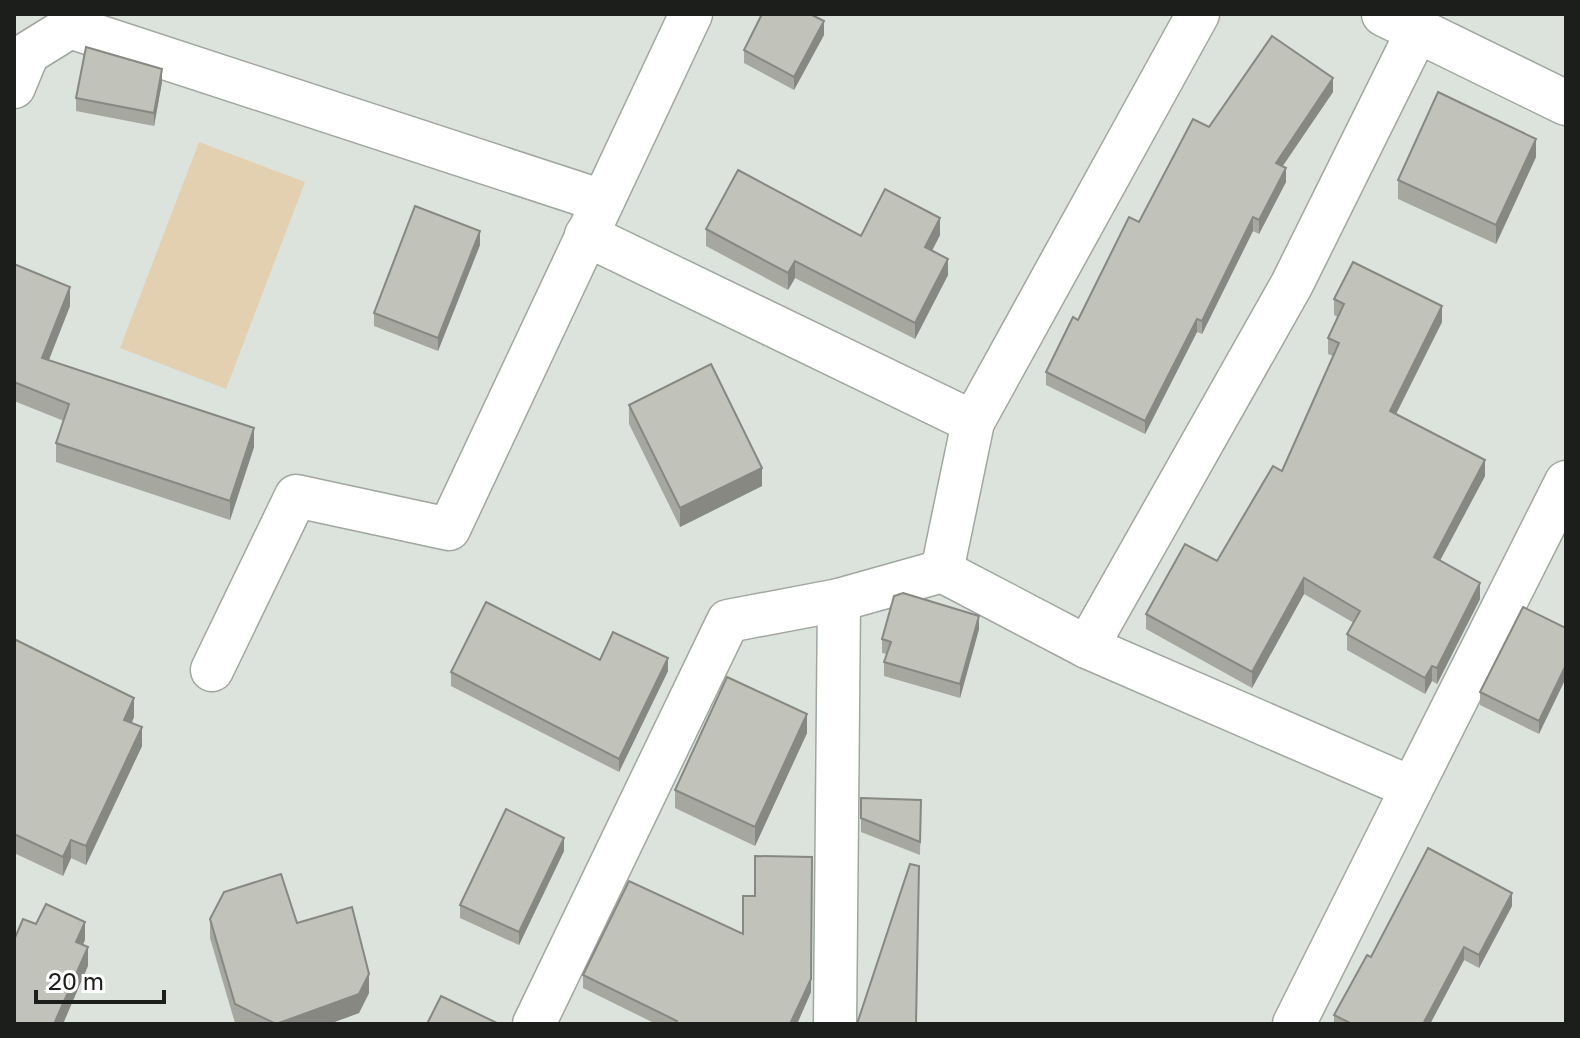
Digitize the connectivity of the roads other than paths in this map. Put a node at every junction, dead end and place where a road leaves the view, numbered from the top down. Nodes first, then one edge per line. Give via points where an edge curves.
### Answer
1 (691, 14) edge
2 (1198, 14) edge
3 (1400, 23) edge
4 (14, 87) edge
5 (1566, 103) edge
6 (594, 218) junction
7 (973, 422) junction
8 (1566, 482) edge
9 (942, 571) junction
10 (839, 600) junction
11 (1087, 647) junction
12 (212, 670) dead end
13 (1412, 788) junction
14 (534, 1024) edge
15 (835, 1024) edge
16 (1294, 1024) edge

1 - 6 street
2 - 7 street
3 - 5 street
3 - 11 street via 1292,284
4 - 6 street via 28,53 70,27
6 - 7 street
6 - 12 street via 449,529 296,496
7 - 9 street
8 - 13 street
9 - 10 street
9 - 11 street
10 - 14 street via 728,621
10 - 15 street
11 - 13 street
13 - 16 street

